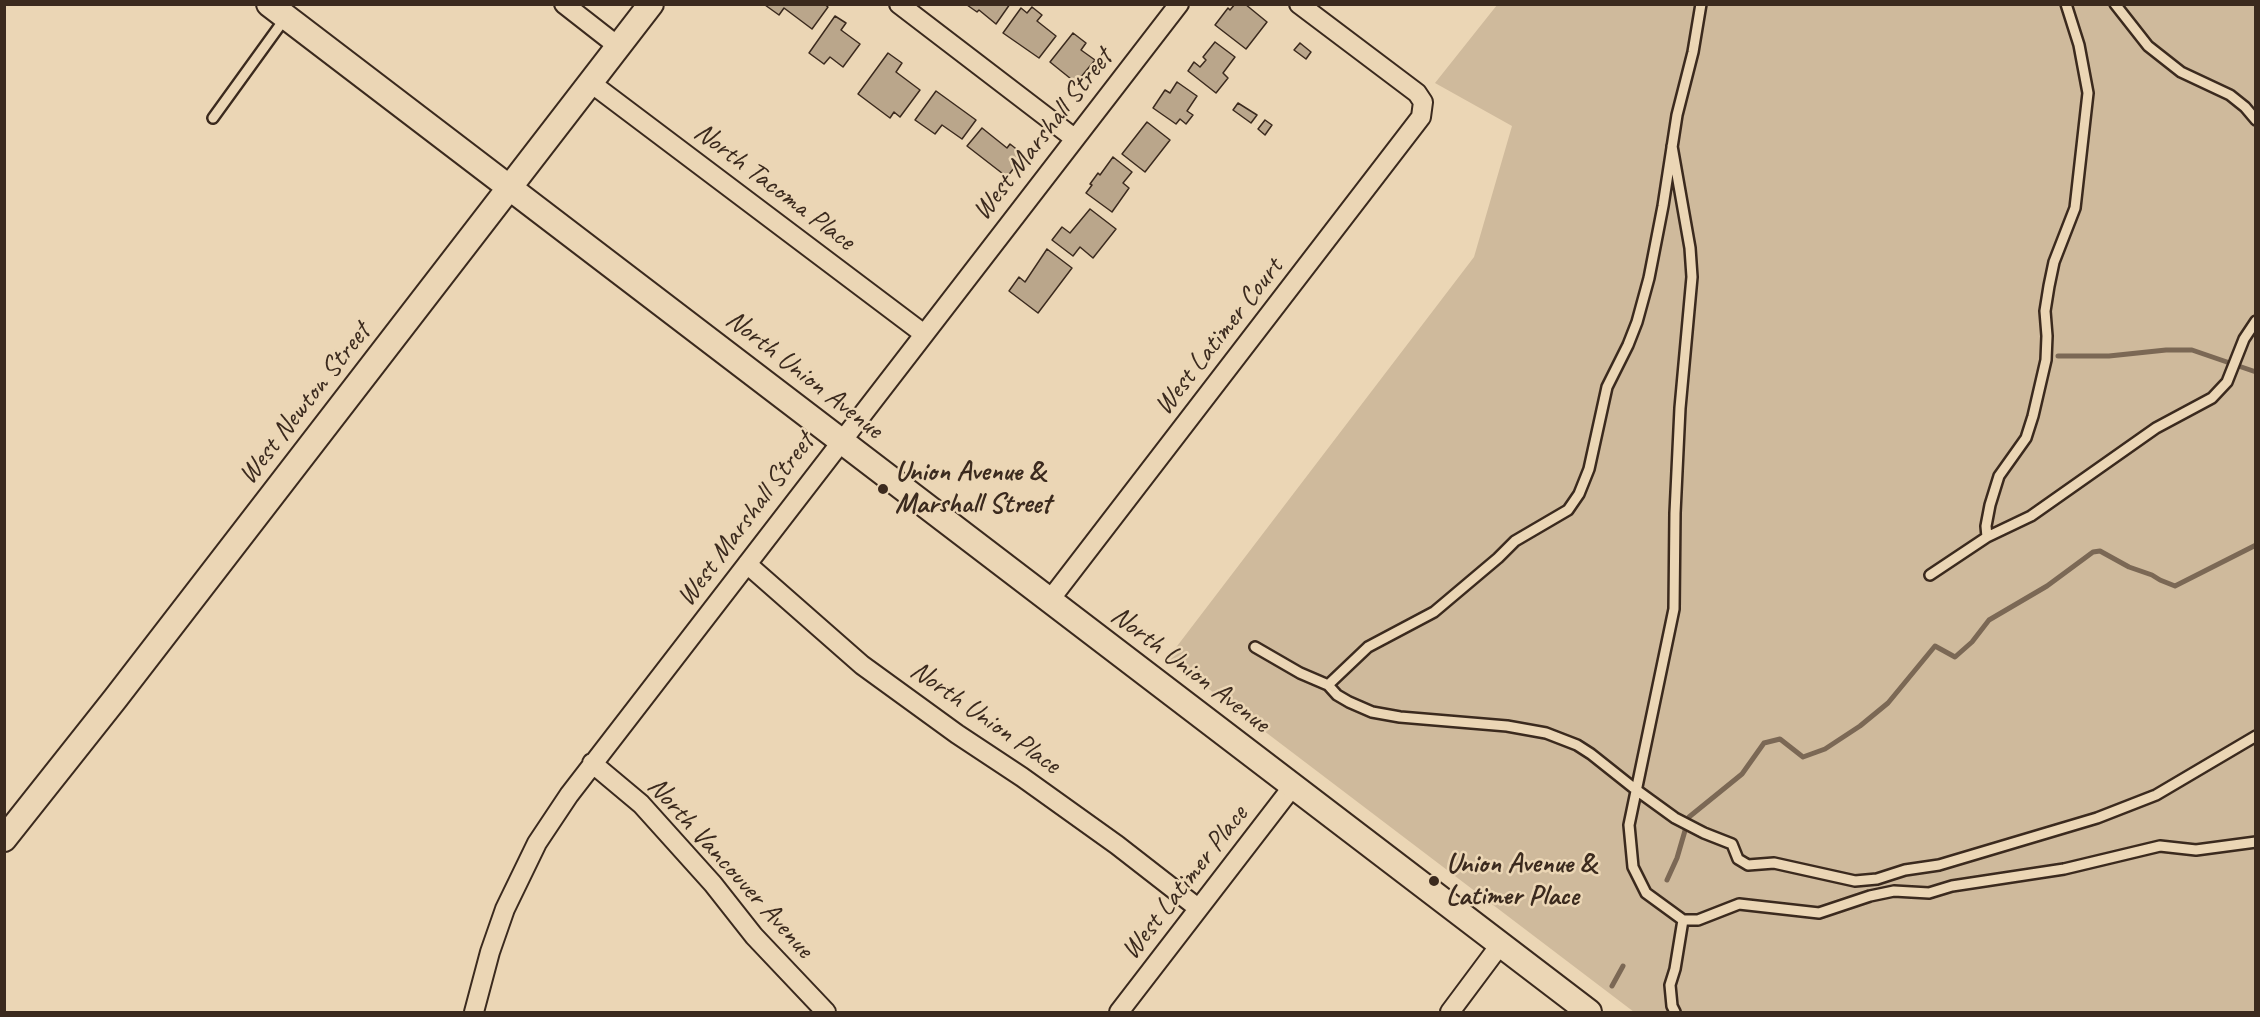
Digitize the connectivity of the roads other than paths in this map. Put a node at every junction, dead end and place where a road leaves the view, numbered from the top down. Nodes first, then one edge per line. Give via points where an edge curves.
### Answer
1 (564, 4) edge
2 (651, 4) edge
3 (899, 4) edge
4 (1179, 4) edge
5 (1299, 4) edge
6 (1701, 4) edge
7 (2066, 4) edge
8 (2115, 4) edge
9 (278, 11) edge
10 (619, 47) junction
11 (591, 82) junction
12 (213, 118) dead end
13 (2256, 120) edge
14 (1074, 138) junction
15 (1672, 146) junction
16 (510, 188) junction
17 (2256, 321) edge
18 (924, 334) junction
19 (840, 441) junction
20 (1987, 537) junction
21 (747, 564) junction
22 (1930, 574) dead end
23 (1049, 601) junction
24 (1255, 647) dead end
25 (1328, 685) junction
26 (2256, 736) edge
27 (592, 763) junction
28 (1293, 786) junction
29 (1635, 789) junction
30 (4, 839) edge
31 (2256, 842) edge
32 (1198, 908) junction
33 (1683, 920) junction
34 (1500, 945) junction
35 (474, 1012) edge
36 (826, 1012) edge
37 (1119, 1012) edge
38 (1450, 1012) edge
39 (1589, 1012) edge
40 (1675, 1012) edge

1 - 10 street
2 - 10 street, West Newton Street
3 - 14 street
4 - 14 street, West Marshall Street
5 - 23 street, West Latimer Court via 1417,93 1423,102 1421,117
6 - 15 lane
7 - 20 lane via 2088,93 2075,208 2049,286 2046,360 2033,416 2026,438 1999,476 1990,505
8 - 13 lane via 2148,46 2181,72 2230,95
9 - 12 lane
9 - 16 street, North Union Avenue
10 - 11 street, West Newton Street
11 - 16 street, West Newton Street
11 - 18 street, North Tacoma Place
14 - 18 street, West Marshall Street
15 - 25 lane via 1659,230 1637,322 1607,387 1589,469 1573,506 1515,541 1428,616 1368,647
15 - 29 lane via 1692,277 1680,408 1674,609
16 - 19 street, North Union Avenue
16 - 30 street, West Newton Street
17 - 20 lane via 2244,339 2227,382 2212,398 2156,428 2031,516
18 - 19 street, West Marshall Street
19 - 21 street, West Marshall Street
19 - 23 street, North Union Avenue
20 - 22 lane
21 - 27 street, West Marshall Street
21 - 32 street, North Union Place via 862,665 1117,845
23 - 28 street, North Union Avenue
24 - 25 lane
25 - 29 lane via 1349,702 1384,715 1546,732 1577,745
26 - 29 lane via 2156,795 2097,818 1939,865 1855,881 1774,862 1748,865 1738,859 1732,844 1675,818
27 - 35 street, West Marshall Street via 551,820 519,879 493,942
27 - 36 street, North Vancouver Avenue via 648,811 754,936
28 - 32 street, West Latimer Place
28 - 34 street, North Union Avenue
29 - 33 lane via 1629,825 1633,867 1646,893
31 - 33 lane via 2196,850 2160,846 1929,893 1894,891 1819,913 1739,904 1698,920
32 - 37 street, West Latimer Place
33 - 40 lane via 1670,986
34 - 38 street
34 - 39 street, North Union Avenue

